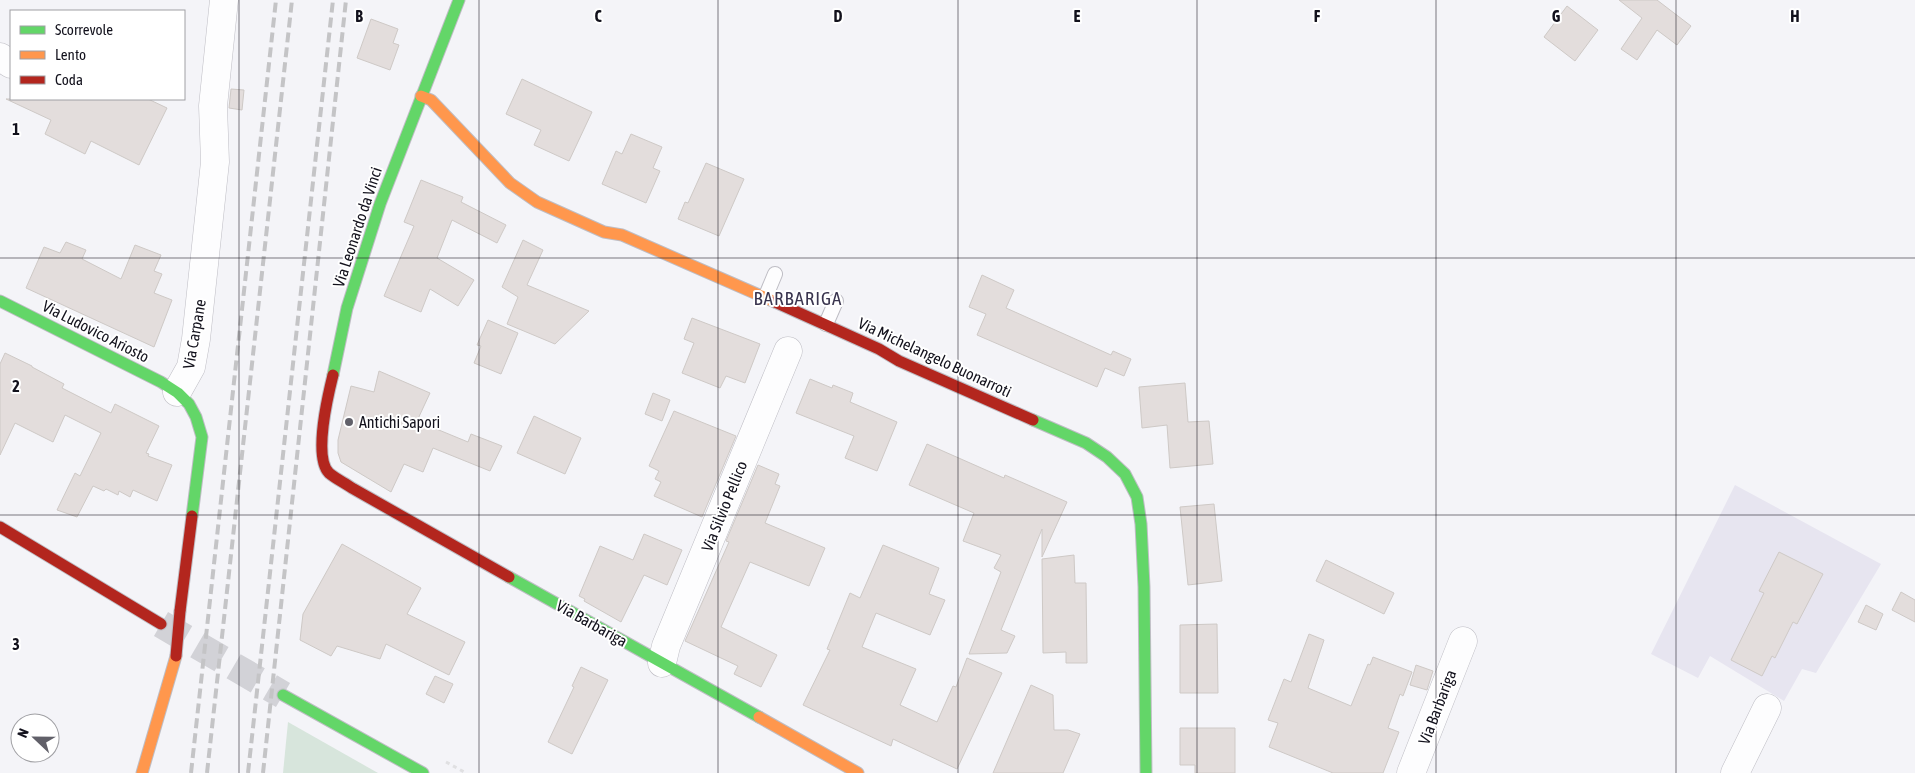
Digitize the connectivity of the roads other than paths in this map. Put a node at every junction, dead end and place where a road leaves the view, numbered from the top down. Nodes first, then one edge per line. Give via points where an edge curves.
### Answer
1 (224, 0) edge
2 (459, 0) edge
3 (421, 96) junction
4 (775, 274) dead end
5 (765, 298) junction
6 (0, 301) edge
7 (836, 301) dead end
8 (826, 324) junction
9 (788, 351) dead end
10 (177, 392) junction
11 (328, 472) joint
12 (0, 527) edge
13 (161, 624) tunnel mouth
14 (1463, 641) dead end
15 (662, 663) junction
16 (283, 695) tunnel mouth
17 (1767, 708) dead end
18 (142, 773) edge
19 (423, 773) edge
20 (858, 773) edge
21 (1146, 773) edge
22 (1411, 773) edge
23 (1735, 773) edge

1 - 10 street, Via Carpane via 212,106 216,162 196,339 191,367
2 - 3 street, Via Leonardo da Vinci
3 - 5 street, Via Michelangelo Buonarroti via 432,100 510,182 537,202 604,232 622,235
3 - 11 street, Via Leonardo da Vinci via 380,204 347,308 324,416 322,455
4 - 5 lane
5 - 8 street, Via Michelangelo Buonarroti
6 - 10 street, Via Ludovico Ariosto
7 - 8 lane
8 - 21 street, Via Michelangelo Buonarroti via 900,361 1086,443 1126,474 1139,507 1144,581
9 - 15 street, Via Silvio Pellico via 666,646
10 - 18 street, bridge via 195,410 202,437 176,656
11 - 15 street, Via Barbariga
12 - 13 street
14 - 22 street, Via Barbariga
15 - 20 street, Via Barbariga
16 - 19 street
17 - 23 street

